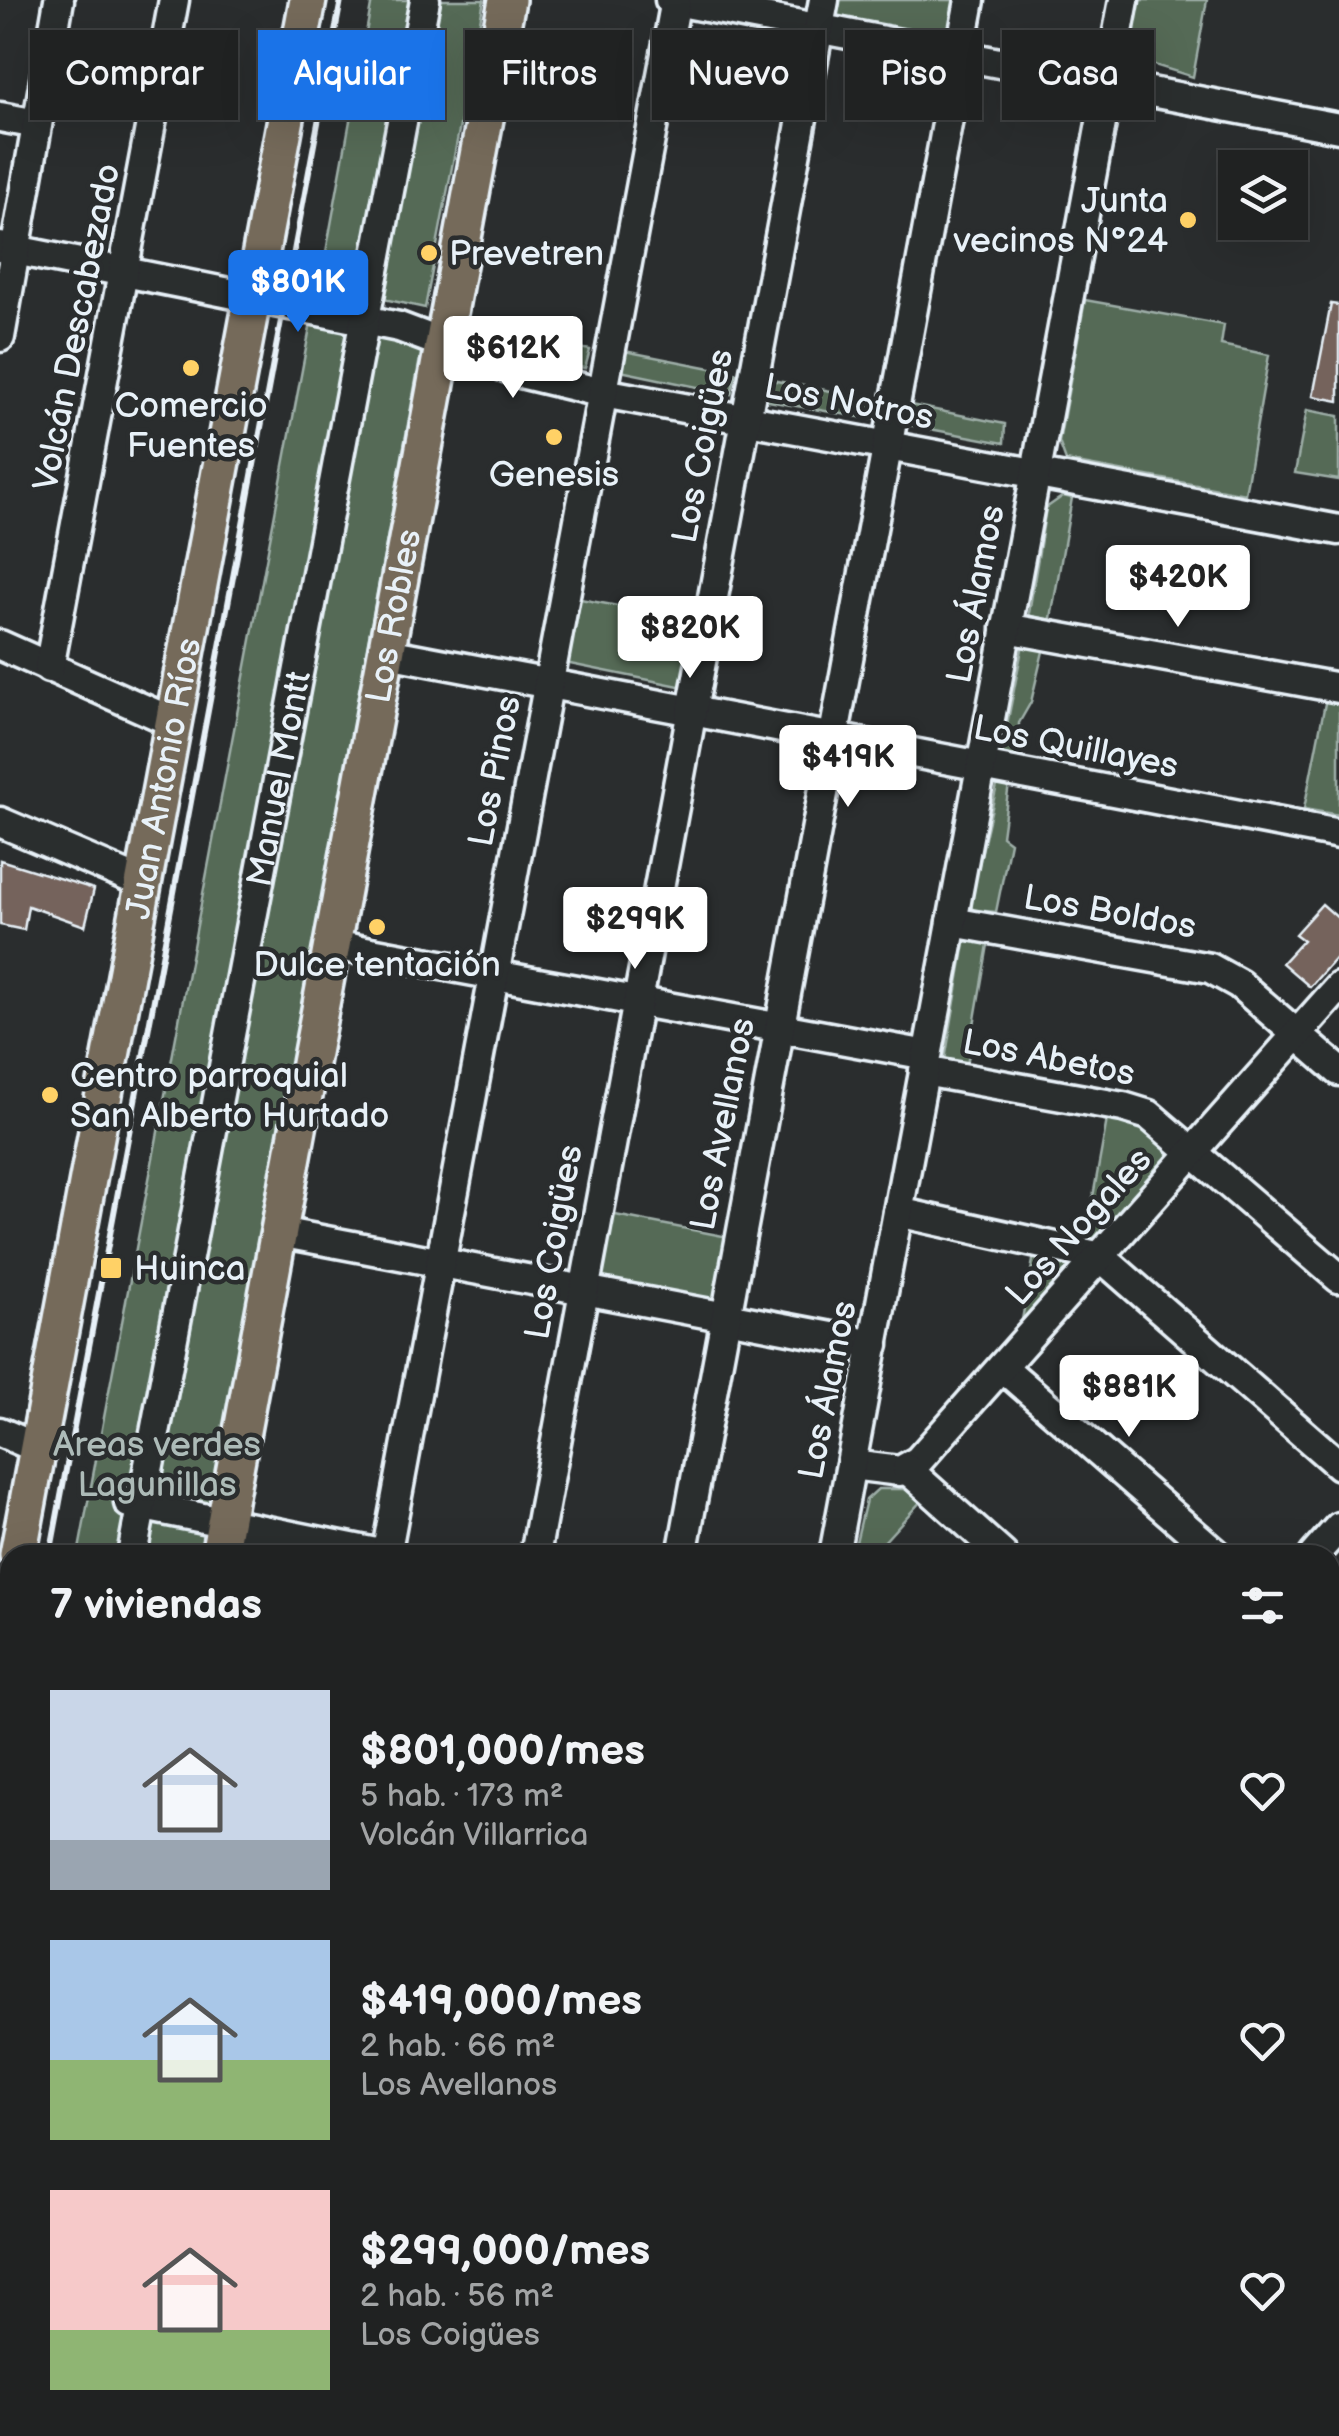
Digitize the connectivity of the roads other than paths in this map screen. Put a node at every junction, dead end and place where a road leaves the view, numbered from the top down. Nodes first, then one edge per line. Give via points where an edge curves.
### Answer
1 (59, 0) edge
2 (174, 0) edge
3 (308, 0) edge
4 (412, 0) edge
5 (425, 0) edge
6 (507, 0) edge
7 (674, 0) edge
8 (824, 0) edge
9 (970, 0) edge
10 (1124, 0) edge
11 (819, 28) junction
12 (964, 30) edge
13 (1118, 30) edge
14 (845, 33) edge
15 (1154, 93) edge
16 (0, 117) edge
17 (947, 120) edge
18 (1101, 120) edge
19 (38, 124) junction
20 (1339, 128) edge
21 (8, 248) edge
22 (125, 271) junction
23 (254, 296) junction
24 (359, 318) junction
25 (0, 337) edge
26 (444, 342) junction
27 (603, 393) junction
28 (746, 420) junction
29 (886, 446) junction
30 (1035, 474) junction
31 (1339, 530) edge
32 (1006, 628) junction
33 (0, 645) edge
34 (388, 653) junction
35 (49, 668) junction
36 (548, 683) junction
37 (1339, 688) edge
38 (691, 710) junction
39 (174, 722) junction
40 (832, 738) junction
41 (981, 766) junction
42 (0, 822) edge
43 (1339, 834) edge
44 (143, 884) junction
45 (952, 922) junction
46 (332, 945) junction
47 (494, 975) junction
48 (1339, 987) edge
49 (636, 1001) junction
50 (778, 1028) junction
51 (1297, 1035) junction
52 (926, 1063) junction
53 (1339, 1072) edge
54 (1194, 1152) junction
55 (898, 1212) junction
56 (279, 1232) junction
57 (1101, 1257) junction
58 (440, 1263) junction
59 (1339, 1278) edge
60 (582, 1290) junction
61 (724, 1316) junction
62 (874, 1345) junction
63 (1002, 1368) junction
64 (0, 1432) edge
65 (37, 1448) junction
66 (851, 1465) junction
67 (1339, 1465) edge
68 (907, 1469) junction
69 (135, 1505) junction
70 (222, 1539) edge
71 (20, 1545) edge
72 (122, 1545) edge
73 (133, 1545) edge
74 (284, 1545) edge
75 (388, 1545) edge
76 (537, 1545) edge
77 (684, 1545) edge
78 (836, 1545) edge
79 (993, 1545) edge
80 (1206, 1545) edge

1 - 19 street
2 - 22 street, Volcán Descabezado
3 - 23 main road, Juan Antonio Ríos
4 - 24 street, Manuel Montt
5 - 24 street, Manuel Montt
6 - 26 main road, Los Robles
7 - 11 street
7 - 27 street, Los Pinos
8 - 11 street, Los Coigües
9 - 12 street, Los Avellanos
10 - 13 street, Los Álamos
11 - 14 street
11 - 28 street, Los Coigües
15 - 20 street
16 - 19 street
17 - 29 street, Los Avellanos
18 - 30 street, Los Álamos
19 - 21 street
21 - 22 street, Los Notros
21 - 25 street
22 - 23 street, Los Notros
22 - 35 street, Volcán Descabezado
23 - 24 street, Los Notros
23 - 39 main road, Juan Antonio Ríos
24 - 26 street, Los Notros
24 - 69 street, Manuel Montt
26 - 27 street, Los Notros via 524,374
26 - 34 main road, Los Robles
27 - 28 street, Los Notros
27 - 36 street, Los Pinos
28 - 29 street, Los Notros
28 - 38 street, Los Coigües
29 - 30 street, Los Notros
29 - 40 street, Los Avellanos
30 - 31 street, Los Notros
30 - 32 street, Los Álamos
32 - 37 street
32 - 41 street, Los Álamos
33 - 35 street
34 - 36 street, Los Quillayes
34 - 46 main road, Los Robles
35 - 39 street
36 - 38 street, Los Quillayes
36 - 47 street, Los Pinos
38 - 40 street, Los Quillayes
38 - 49 street, Los Coigües
39 - 44 main road, Juan Antonio Ríos
40 - 41 street, Los Quillayes
40 - 50 street, Los Avellanos
41 - 43 street, Los Quillayes
41 - 45 street, Los Álamos
42 - 44 street
44 - 65 main road, Juan Antonio Ríos
45 - 51 street, Los Boldos via 1210,968 1239,984
45 - 52 street, Los Álamos
46 - 47 street, Los Abetos
46 - 56 main road, Los Robles
47 - 49 street, Los Abetos
47 - 58 street, Los Pinos
48 - 51 street, Los Nogales
49 - 50 street, Los Abetos
49 - 60 street, Los Coigües
50 - 52 street, Los Abetos
50 - 61 street, Los Avellanos
51 - 53 street, Los Boldos
51 - 54 street, Los Nogales
52 - 54 street, Los Abetos via 1135,1110
52 - 55 street, Los Álamos
54 - 57 street, Los Nogales
54 - 59 street, Los Abetos
55 - 57 street
55 - 62 street, Los Álamos
56 - 58 street
56 - 70 main road
57 - 63 street, Los Nogales
57 - 67 street
58 - 60 street
58 - 75 street, Los Pinos
60 - 61 street
60 - 76 street, Los Coigües
61 - 62 street
61 - 77 street, Los Avellanos
62 - 66 street, Los Álamos
63 - 68 street, Los Nogales
63 - 80 street
64 - 65 street
65 - 71 main road, Juan Antonio Ríos
66 - 68 street
66 - 78 street, Los Álamos
68 - 79 street
69 - 70 street
69 - 72 street, Manuel Montt
69 - 73 street, Manuel Montt
70 - 74 street

